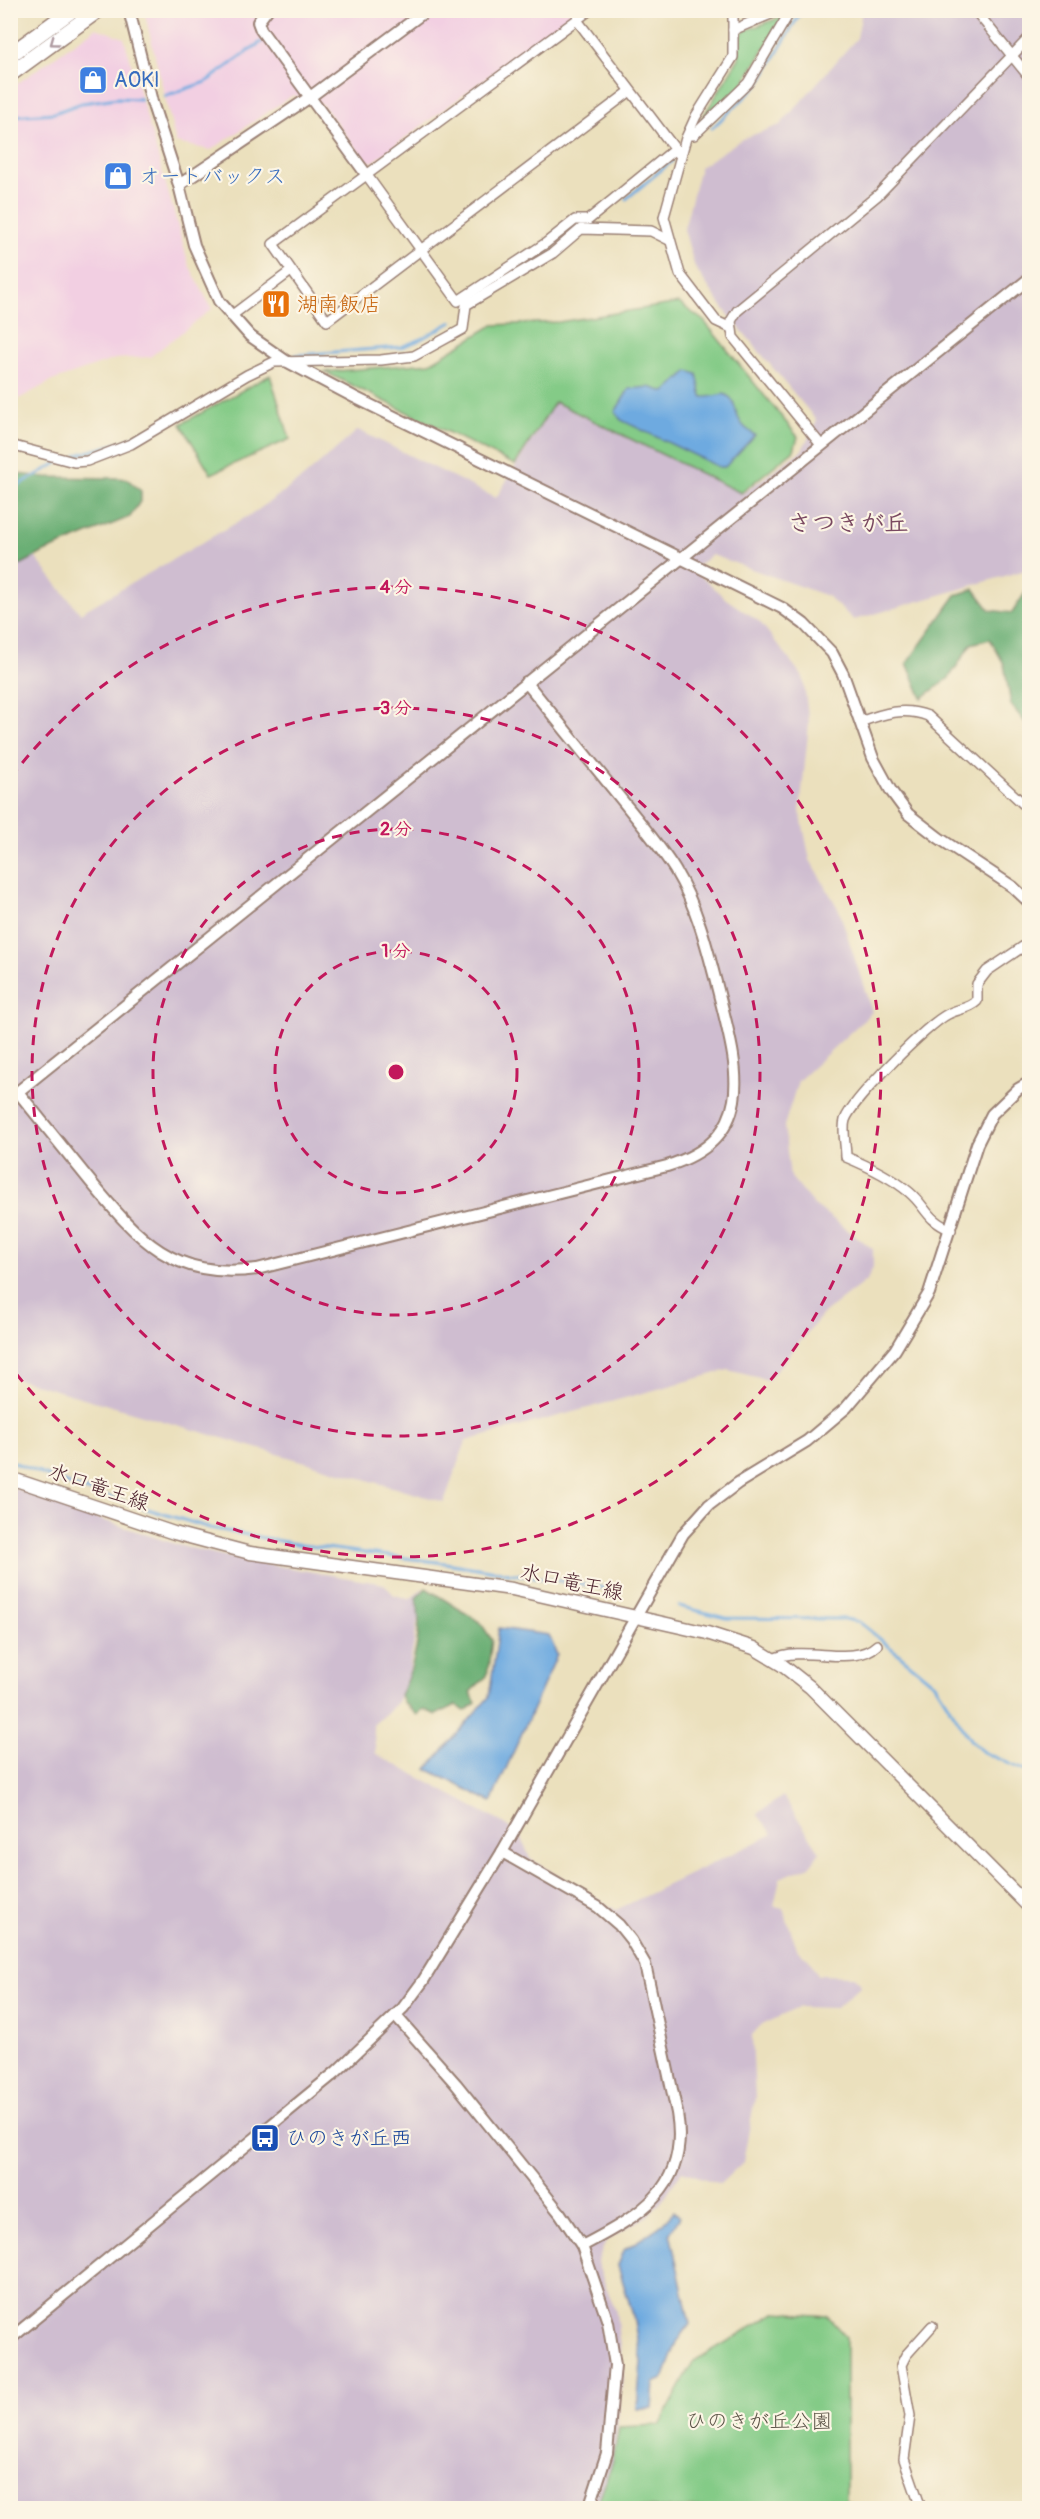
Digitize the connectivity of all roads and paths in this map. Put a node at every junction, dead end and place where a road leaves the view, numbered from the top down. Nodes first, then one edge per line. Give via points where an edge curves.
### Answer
1 (72, 10) edge
2 (98, 10) edge
3 (129, 10) edge
4 (267, 10) edge
5 (427, 10) edge
6 (590, 10) edge
7 (733, 10) edge
8 (780, 10) edge
9 (791, 10) edge
10 (975, 10) edge
11 (577, 20) junction
12 (733, 30) junction
13 (1029, 37) edge
14 (10, 55) edge
15 (1011, 56) junction
16 (10, 74) edge
17 (1029, 78) edge
18 (629, 92) junction
19 (310, 97) junction
20 (688, 135) junction
21 (678, 153) junction
22 (366, 174) junction
23 (179, 185) junction
24 (569, 225) junction
25 (576, 234) junction
26 (669, 240) junction
27 (422, 250) junction
28 (291, 271) junction
29 (1029, 278) edge
30 (231, 316) junction
31 (731, 328) junction
32 (286, 362) junction
33 (10, 445) edge
34 (820, 445) junction
35 (681, 556) junction
36 (526, 682) junction
37 (860, 722) junction
38 (1029, 810) edge
39 (1029, 903) edge
40 (1029, 942) edge
41 (1029, 1082) edge
42 (14, 1095) edge
43 (951, 1230) junction
44 (10, 1478) edge
45 (635, 1616) junction
46 (877, 1645) dead end
47 (773, 1659) junction
48 (502, 1852) junction
49 (1029, 1908) edge
50 (396, 2016) junction
51 (582, 2246) junction
52 (932, 2326) dead end
53 (10, 2339) edge
54 (589, 2508) edge
55 (921, 2508) edge

1 - 14 highway
2 -> 16 highway
3 - 23 street via 152,102
4 - 19 street via 259,18 259,26
5 - 19 street
6 - 11 street
7 - 12 street
8 - 12 street
9 - 20 street via 748,83 694,135
10 - 15 street
11 - 18 street
11 - 22 street
12 - 20 street via 733,57
13 - 15 street
15 - 17 street
15 - 31 street via 878,195 737,311
18 - 21 street
18 - 27 street
19 - 22 street
19 - 23 street
20 - 21 street
21 - 24 street via 588,220 575,220
21 - 26 street via 664,218
22 - 27 street
22 - 28 street via 273,244
23 - 30 street via 208,282
24 - 25 street
24 - 27 street via 458,301
25 - 26 street via 581,229 651,231
25 - 32 street via 553,253 466,305 463,329 414,356
26 - 31 street via 687,284 716,321
27 - 28 street via 327,321
28 - 30 street
29 - 34 street
30 - 32 street via 250,336
31 - 34 street via 738,345
32 - 33 street via 274,362 247,375 131,444 87,461 74,462
32 - 35 street
34 - 35 street
35 - 36 street
35 - 37 street via 782,608 821,640 843,674
36 - 42 street
36 - 42 street via 659,846 702,928 737,1071 729,1118 708,1145 667,1166 280,1263 242,1271 204,1270 166,1257 138,1237
37 - 38 street via 889,712 914,711 928,716
37 - 39 street via 873,758 908,814 1013,887
40 - 43 street via 987,971 977,984 977,1001 947,1014 927,1032 861,1095 845,1120 846,1157 911,1193 935,1223
41 - 43 street via 992,1114 977,1144
43 - 45 street via 929,1293 896,1350 846,1407 807,1441 709,1505 683,1534
44 - 45 main road, 水口竜王線 via 174,1533 249,1553 512,1589
45 - 47 main road, 水口竜王線 via 742,1643
45 - 48 street
46 - 47 street via 869,1652 853,1655 800,1652
47 - 49 main road, 水口竜王線 via 810,1687
48 - 50 street via 423,1981
48 - 51 street via 598,1907 631,1940 645,1964 679,2127 676,2159 663,2186 643,2210
50 - 51 street via 493,2130
50 - 53 street via 336,2072
51 - 54 street via 608,2322 615,2365 607,2453
52 - 55 street via 901,2365 910,2416 904,2459

